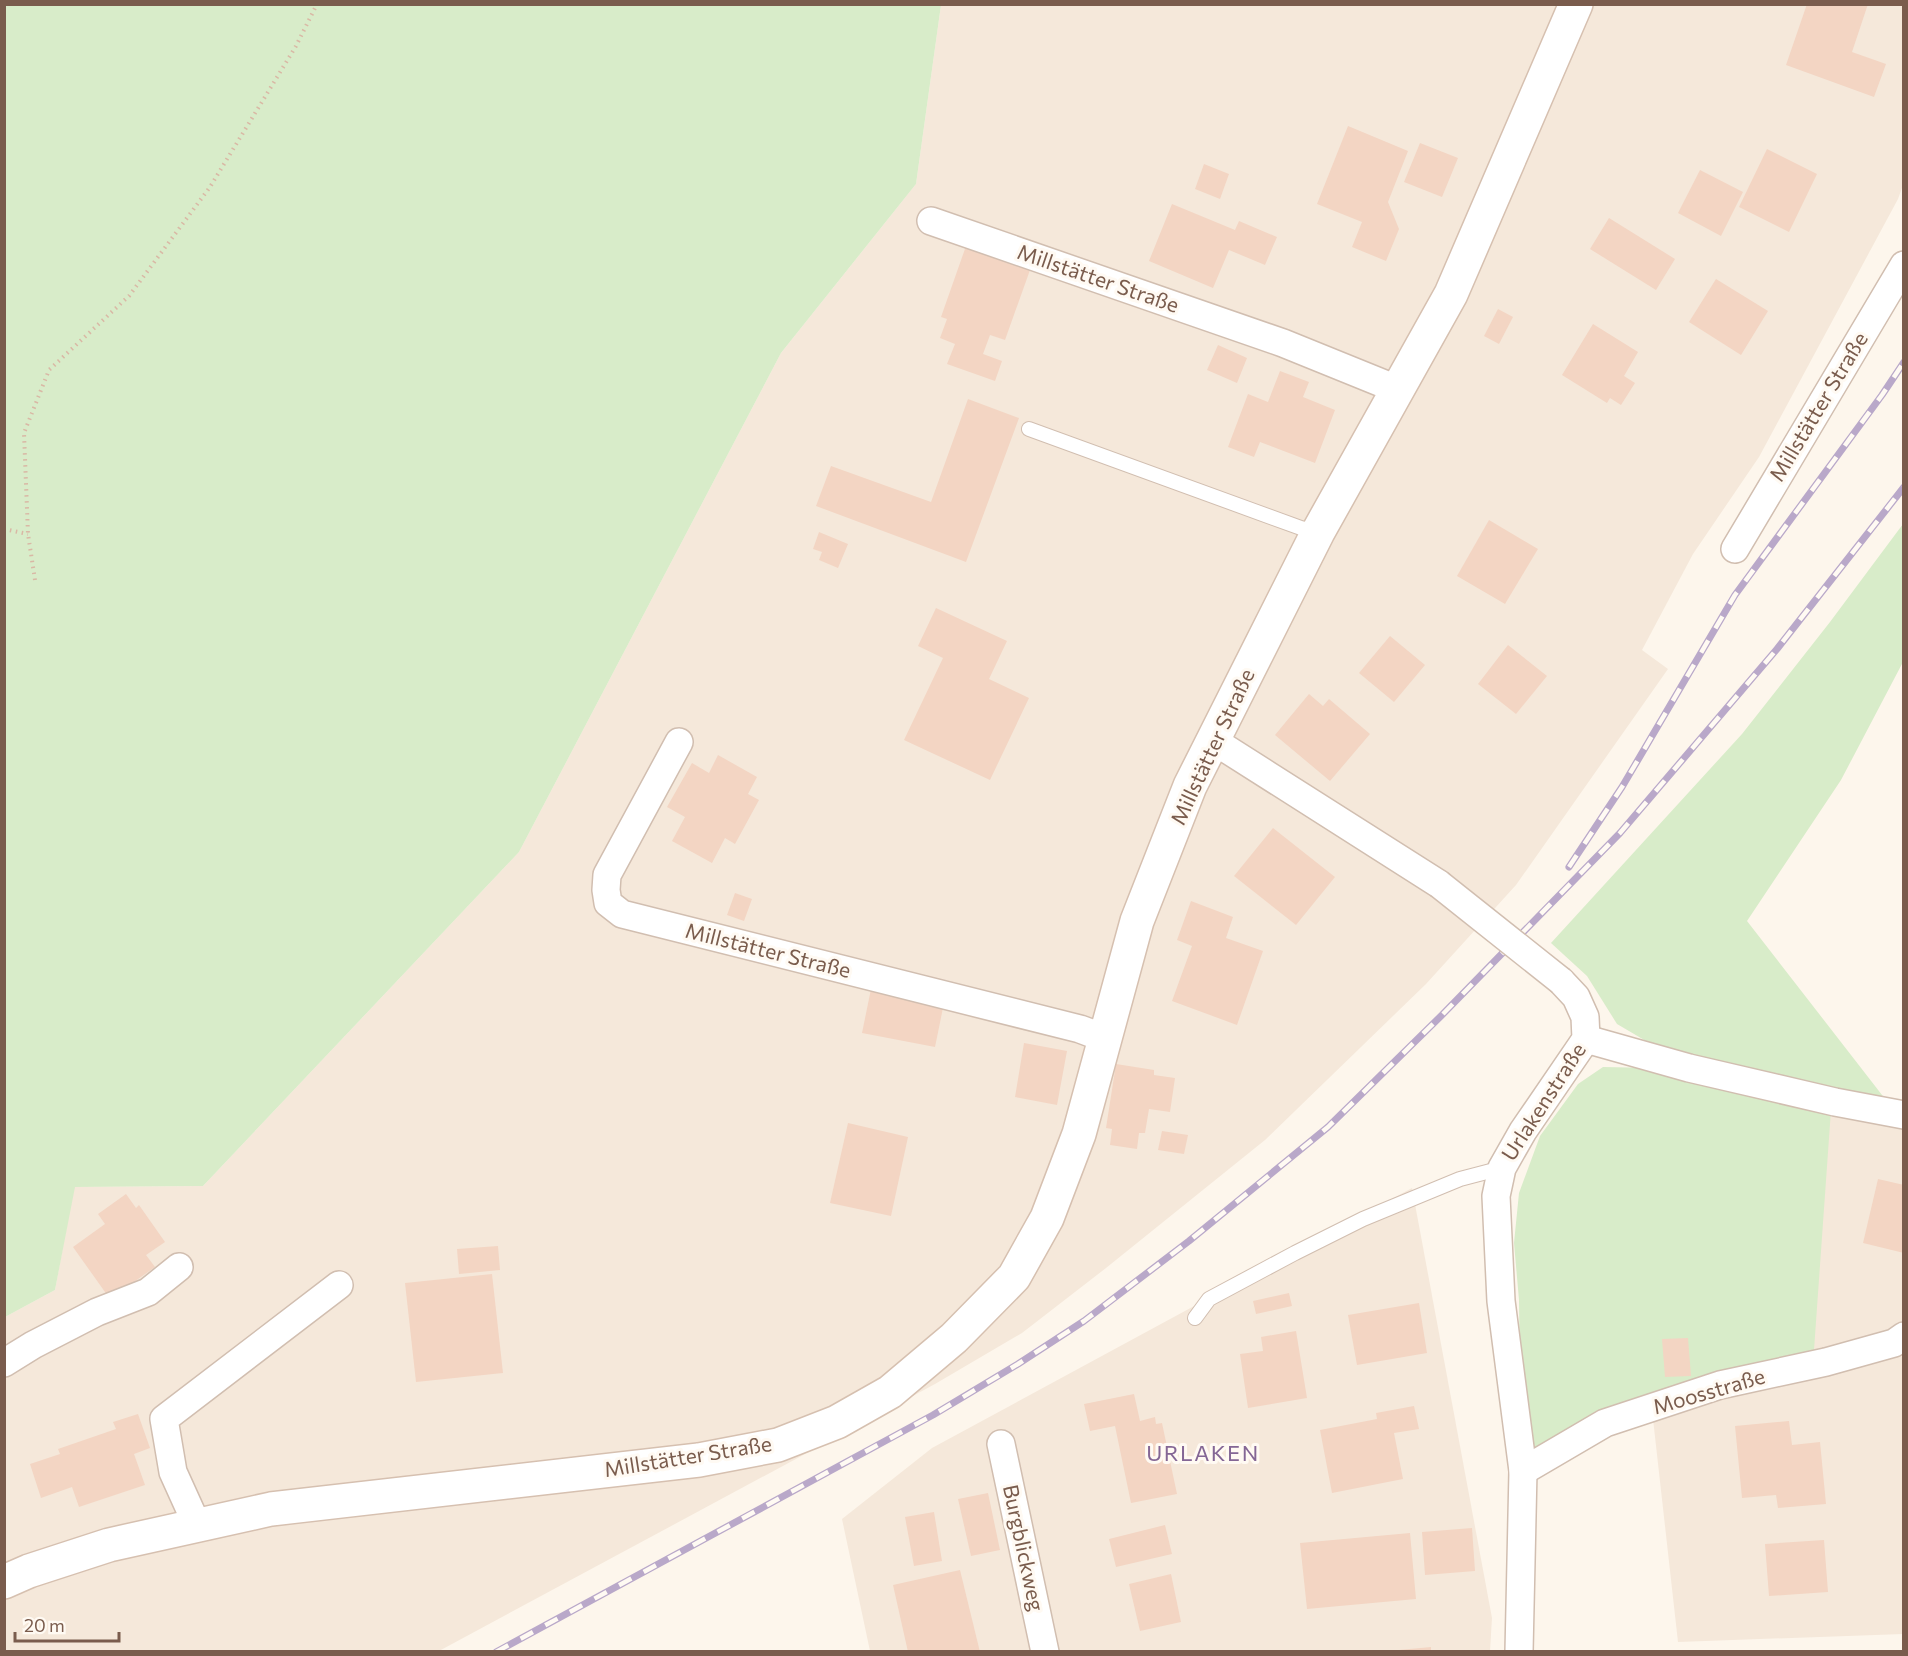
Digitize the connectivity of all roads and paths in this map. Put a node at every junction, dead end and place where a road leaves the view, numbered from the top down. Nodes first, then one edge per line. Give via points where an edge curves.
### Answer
1 (317, 4) edge
2 (1576, 4) edge
3 (931, 221) dead end
4 (1904, 265) edge
5 (1399, 390) junction
6 (1029, 429) dead end
7 (4, 529) edge
8 (1318, 532) junction
9 (28, 534) junction
10 (1735, 549) dead end
11 (36, 580) dead end
12 (1214, 741) junction
13 (679, 742) dead end
14 (1104, 1038) junction
15 (1586, 1039) junction
16 (1904, 1115) edge
17 (1502, 1168) junction
18 (179, 1267) dead end
19 (339, 1286) dead end
20 (1195, 1318) dead end
21 (1904, 1336) edge
22 (4, 1363) edge
23 (1001, 1444) dead end
24 (1523, 1471) junction
25 (196, 1526) junction
26 (4, 1582) edge
27 (1045, 1652) edge
28 (1519, 1652) edge

1 - 9 path via 296,46 210,187 129,296 49,370 24,433
2 - 5 street, Millstätter Straße via 1451,294
3 - 5 street, Millstätter Straße via 1283,343
4 - 10 street, Millstätter Straße
5 - 8 street, Millstätter Straße
6 - 8 lane
7 - 9 path
8 - 12 street, Millstätter Straße
9 - 11 path
12 - 14 street, Millstätter Straße via 1190,786 1137,921
12 - 15 street, Urlakenstraße, bridge via 1439,884 1561,981 1581,1007
13 - 14 street, Millstätter Straße via 607,875 608,903 622,914
14 - 25 street, Millstätter Straße via 1075,1144 1047,1218 1014,1277 954,1338 890,1392 837,1422 778,1445 699,1460 271,1509
15 - 16 street via 1689,1068
15 - 17 street, Urlakenstraße
17 - 20 lane via 1450,1183 1363,1219 1209,1299
17 - 24 street, Urlakenstraße via 1496,1196 1501,1301
18 - 22 street via 148,1292 97,1312
19 - 25 street via 164,1419 173,1472
21 - 24 street, Moosstraße via 1894,1343 1826,1362 1720,1385 1605,1423
23 - 27 street, Burgblickweg
24 - 28 street, Urlakenstraße
25 - 26 street, Millstätter Straße via 109,1545

